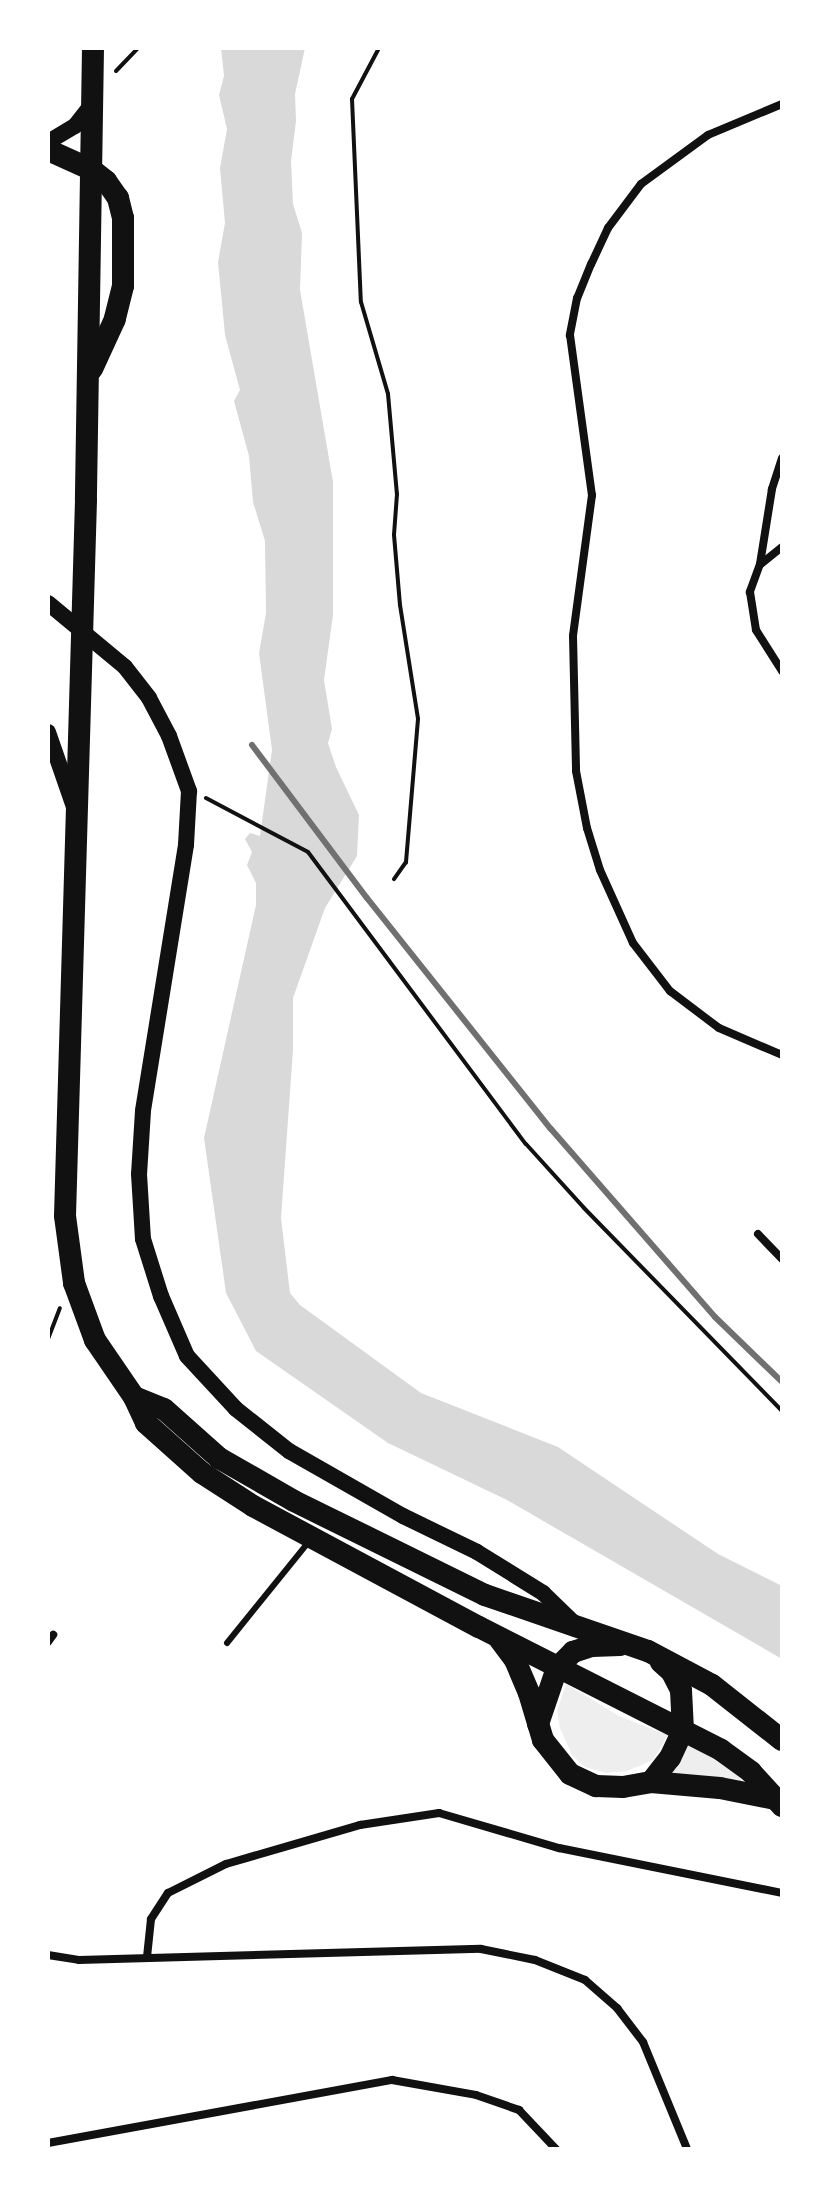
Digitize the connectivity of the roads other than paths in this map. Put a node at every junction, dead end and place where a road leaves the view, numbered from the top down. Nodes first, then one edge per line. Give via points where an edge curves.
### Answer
1 (93, 58) edge
2 (93, 102) junction
3 (782, 104) edge
4 (48, 142) edge
5 (48, 150) edge
6 (92, 170) junction
7 (89, 373) junction
8 (782, 458) edge
9 (782, 547) edge
10 (760, 564) junction
11 (48, 603) edge
12 (782, 671) edge
13 (48, 732) edge
14 (76, 812) junction
15 (782, 1055) edge
16 (758, 1234) dead end
17 (782, 1259) edge
18 (134, 1397) junction
19 (344, 1526) junction
20 (311, 1538) junction
21 (577, 1626) junction
22 (498, 1637) junction
23 (227, 1643) dead end
24 (648, 1651) junction
25 (557, 1668) junction
26 (538, 1725) junction
27 (683, 1730) junction
28 (782, 1740) edge
29 (651, 1782) junction
30 (778, 1802) edge
31 (782, 1893) edge
32 (48, 1955) edge
33 (147, 1957) junction
34 (48, 2143) edge
35 (556, 2149) edge
36 (687, 2149) edge

1 - 2 highway
2 - 4 main road via 75,126
2 - 6 highway
3 - 15 street via 708,135 641,184 608,228 591,264 570,335 592,495 573,636 576,771 587,828 633,943 670,991 719,1028
5 - 6 highway
6 - 7 highway
6 - 7 highway via 118,198 125,247 115,319
7 - 14 highway
8 - 10 street
9 - 10 street
10 - 12 street via 750,592 756,630
11 - 21 main road via 125,667 149,698 189,791 186,845 143,1111 139,1174 143,1239 187,1356 236,1409 289,1451 477,1552 543,1593
13 - 14 main road
14 - 18 highway via 65,1216 74,1283 90,1326
16 - 17 street
18 - 19 highway via 164,1409 219,1458
18 - 20 highway via 146,1423 190,1464
19 - 20 highway
19 - 21 highway via 485,1595
20 - 22 highway
20 - 23 lane
21 - 24 highway
22 - 25 highway
22 - 26 highway via 515,1660
24 - 25 highway via 615,1644 592,1646 573,1652
24 - 27 highway via 677,1681
24 - 28 highway via 712,1685
25 - 26 highway
25 - 27 highway
26 - 29 highway via 543,1740 570,1774 596,1786
27 - 29 highway
27 - 30 highway via 751,1772
29 - 30 highway via 720,1788
31 - 33 street via 559,1848 439,1813 360,1825 226,1864 168,1893 151,1919
32 - 33 street via 79,1960
33 - 36 street via 481,1949 535,1960 585,1980 617,2008 643,2042
34 - 35 street via 392,2080 476,2095 519,2110

